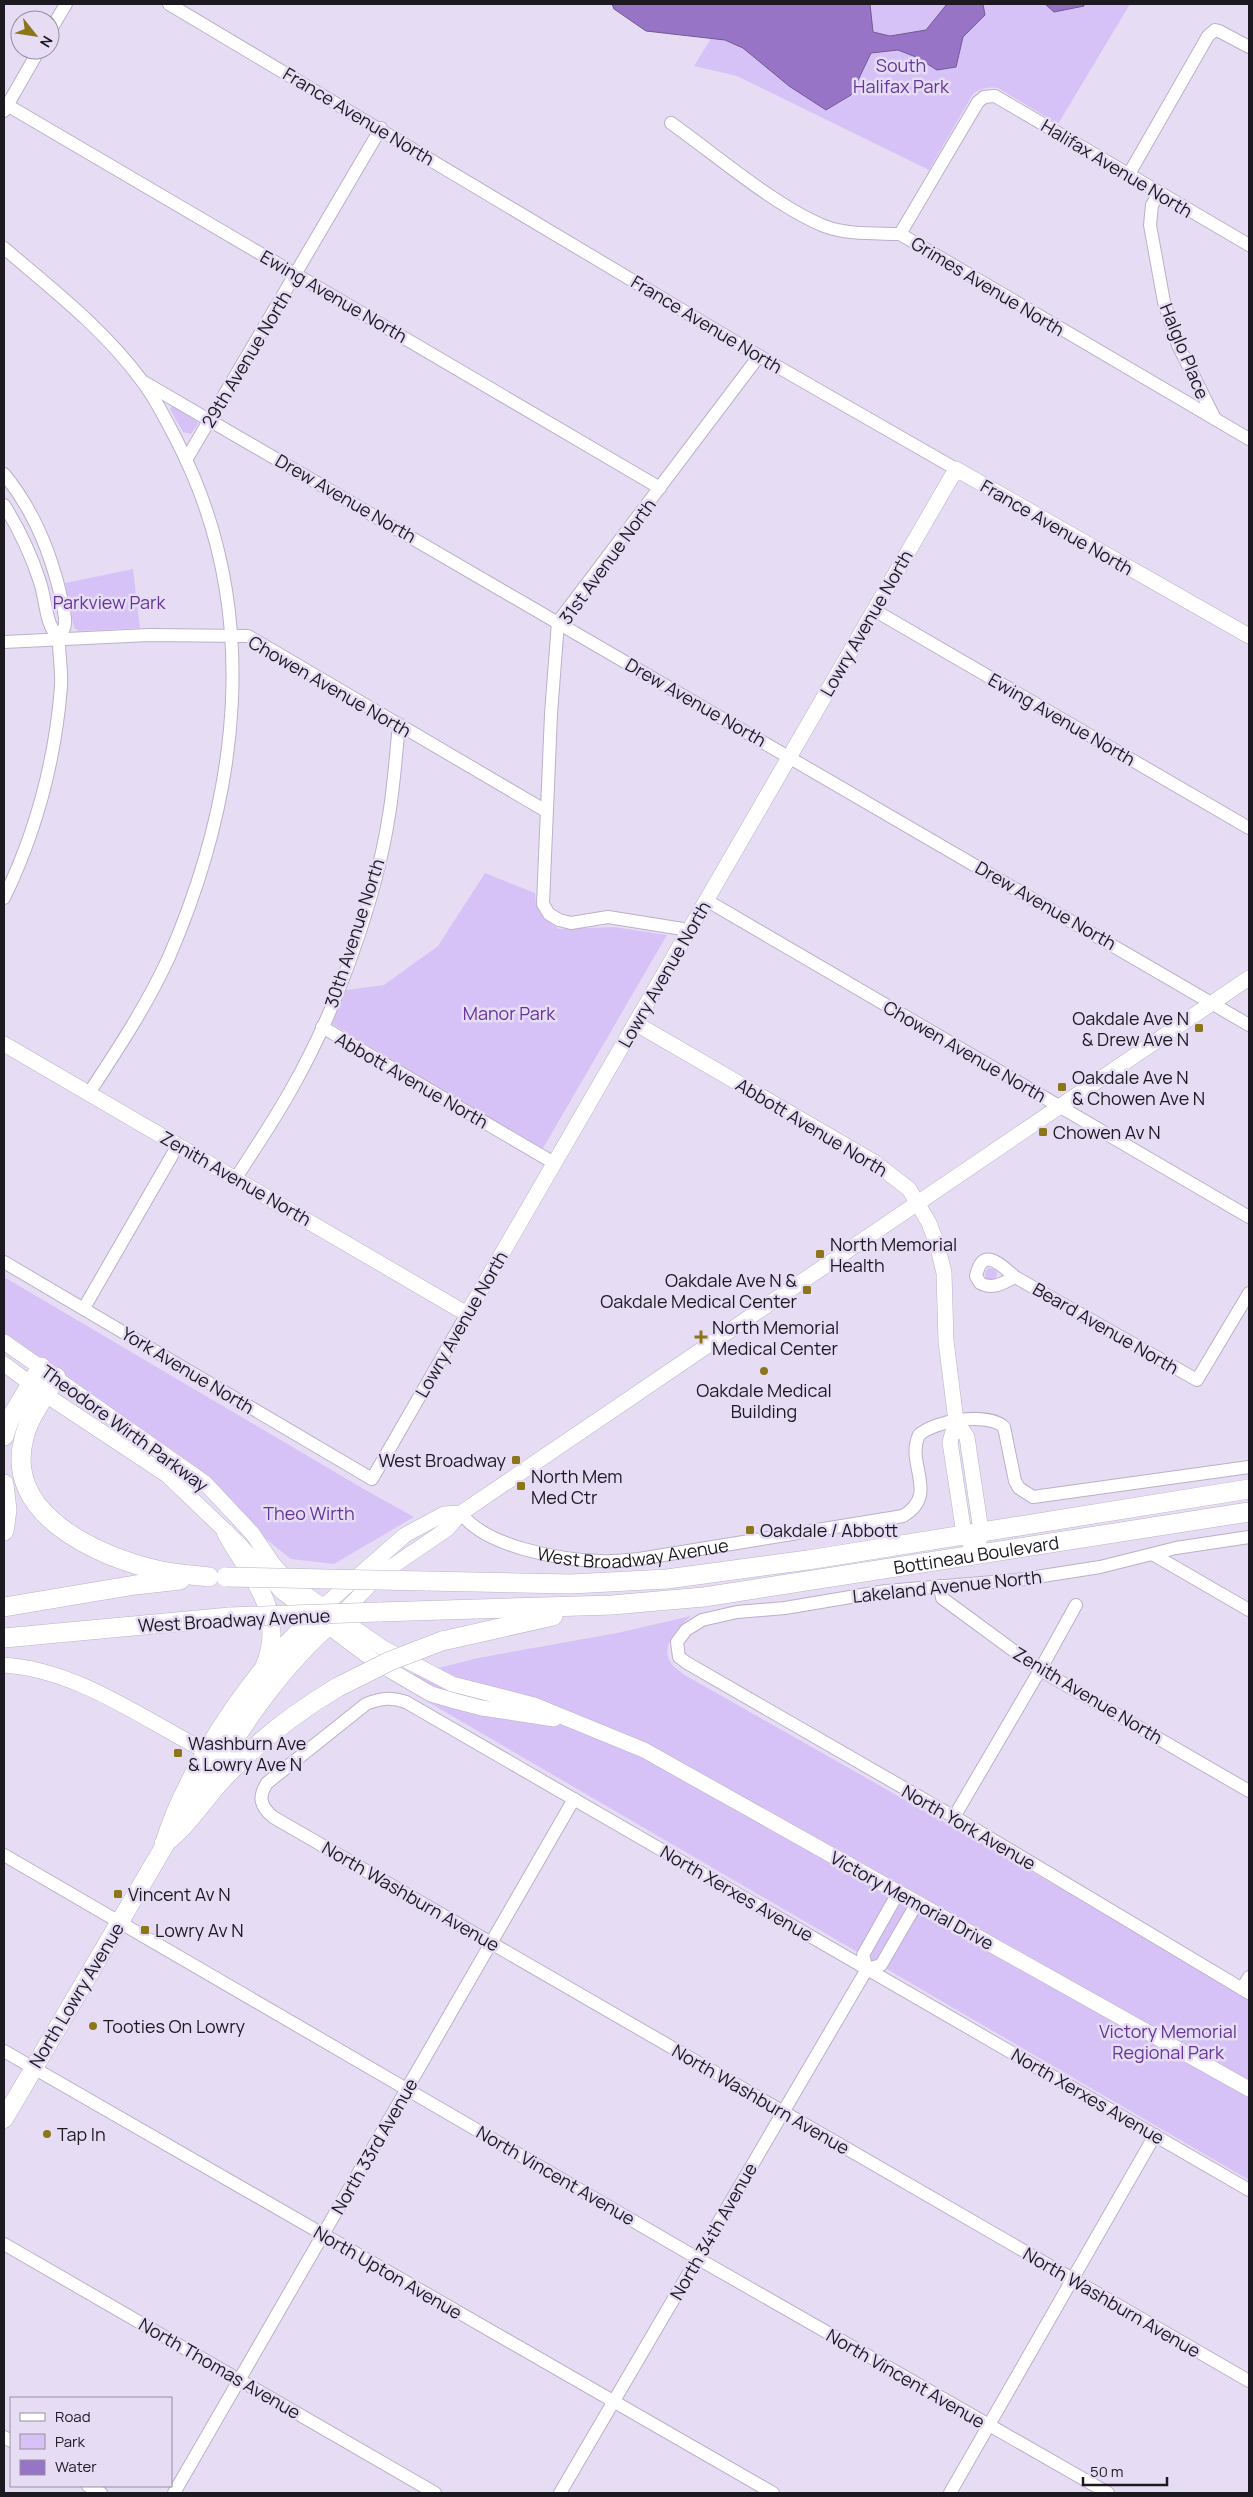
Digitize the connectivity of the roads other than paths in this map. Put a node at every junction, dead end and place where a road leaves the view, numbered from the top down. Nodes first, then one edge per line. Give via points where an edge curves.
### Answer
1 (169, 4) edge
2 (1249, 47) edge
3 (33, 60) edge
4 (6, 108) edge
5 (671, 123) dead end
6 (381, 128) junction
7 (1129, 174) junction
8 (1160, 193) junction
9 (900, 234) junction
10 (1249, 245) edge
11 (4, 248) edge
12 (296, 273) junction
13 (759, 356) junction
14 (142, 381) junction
15 (211, 419) junction
16 (1215, 420) junction
17 (1249, 439) edge
18 (186, 460) junction
19 (956, 469) junction
20 (4, 474) edge
21 (660, 488) junction
22 (4, 505) edge
23 (874, 610) junction
24 (558, 622) junction
25 (232, 635) junction
26 (1249, 636) edge
27 (59, 640) junction
28 (4, 642) edge
29 (399, 724) junction
30 (790, 756) junction
31 (546, 811) junction
32 (1249, 828) edge
33 (4, 898) edge
34 (706, 900) junction
35 (689, 930) junction
36 (1249, 978) edge
37 (1213, 1002) junction
38 (635, 1023) junction
39 (1249, 1025) edge
40 (322, 1028) junction
41 (4, 1044) edge
42 (89, 1093) junction
43 (1060, 1107) junction
44 (178, 1145) junction
45 (554, 1164) junction
46 (236, 1178) junction
47 (918, 1204) junction
48 (1249, 1217) edge
49 (4, 1262) edge
50 (1015, 1277) dead end
51 (1249, 1292) edge
52 (84, 1308) junction
53 (467, 1314) junction
54 (4, 1342) edge
55 (4, 1364) edge
56 (44, 1381) junction
57 (956, 1421) junction
58 (4, 1436) edge
59 (1249, 1467) edge
60 (372, 1479) joint
61 (4, 1484) edge
62 (1249, 1490) edge
63 (1249, 1512) edge
64 (462, 1513) junction
65 (4, 1531) edge
66 (972, 1532) junction
67 (226, 1533) junction
68 (1249, 1536) edge
69 (977, 1554) junction
70 (1154, 1555) junction
71 (726, 1571) joint
72 (218, 1577) junction
73 (940, 1586) junction
74 (704, 1597) joint
75 (657, 1602) junction
76 (1076, 1605) dead end
77 (4, 1607) edge
78 (1249, 1610) edge
79 (318, 1611) junction
80 (333, 1622) junction
81 (4, 1638) edge
82 (687, 1663) joint
83 (4, 1665) edge
84 (1040, 1670) junction
85 (262, 1671) junction
86 (234, 1741) junction
87 (208, 1752) junction
88 (1249, 1791) edge
89 (574, 1799) junction
90 (273, 1817) joint
91 (954, 1817) junction
92 (164, 1844) junction
93 (4, 1855) edge
94 (898, 1893) junction
95 (917, 1904) junction
96 (119, 1922) junction
97 (492, 1943) junction
98 (867, 1969) junction
99 (1249, 1977) edge
100 (1246, 1991) edge
101 (4, 2051) edge
102 (33, 2068) junction
103 (408, 2089) junction
104 (1249, 2089) edge
105 (783, 2111) junction
106 (4, 2119) edge
107 (1155, 2135) junction
108 (1249, 2190) edge
109 (323, 2234) junction
110 (4, 2244) edge
111 (697, 2258) junction
112 (1073, 2279) junction
113 (239, 2380) junction
114 (1249, 2381) edge
115 (613, 2403) junction
116 (988, 2424) junction
117 (90, 2487) edge
118 (101, 2493) edge
119 (174, 2493) edge
120 (435, 2493) edge
121 (560, 2493) edge
122 (773, 2493) edge
123 (950, 2493) edge
124 (1108, 2493) edge

1 - 6 street, France Avenue North
2 - 7 street via 1225,32 1215,30 1208,36
3 - 4 street
4 - 12 street, Ewing Avenue North
5 - 9 street, Grimes Avenue North via 763,189 825,226 842,231
6 - 12 street, 29th Avenue North
6 - 13 street, France Avenue North
7 - 8 street, Halifax Avenue North
7 - 9 street, Halifax Avenue North via 995,96 984,97 978,102
8 - 10 street, Halifax Avenue North
8 - 16 street, Halglo Place via 1152,205 1150,225 1164,302 1178,345
9 - 16 street, Grimes Avenue North
11 - 14 street via 64,298
12 - 15 street, 29th Avenue North
12 - 21 street, Ewing Avenue North
13 - 19 street, France Avenue North
13 - 21 street, 31st Avenue North
14 - 15 street, Drew Avenue North
14 - 18 street
15 - 18 street, 29th Avenue North
15 - 24 street, Drew Avenue North
16 - 17 street, Grimes Avenue North
18 - 25 street via 206,507 220,555
19 - 23 street, Lowry Avenue North
19 - 26 street, France Avenue North
20 - 27 street via 28,510 56,576 65,623
21 - 24 street, 31st Avenue North
22 - 27 street via 29,552 40,583 49,626
23 - 30 street, Lowry Avenue North
23 - 32 street, Ewing Avenue North
24 - 30 street, Drew Avenue North
24 - 31 street, 31st Avenue North
25 - 27 street, Chowen Avenue North
25 - 29 street, Chowen Avenue North via 248,636
25 - 42 street via 234,696 228,748 206,856 168,959
27 - 28 street, Chowen Avenue North
27 - 33 street via 61,685 46,779 31,837
29 - 31 street, Chowen Avenue North
29 - 40 street, 30th Avenue North via 389,815 379,858 344,974
30 - 34 street, Lowry Avenue North
30 - 37 street, Drew Avenue North
31 - 35 street, 31st Avenue North via 543,904 550,914 571,923 608,917
34 - 35 street, Lowry Avenue North
34 - 43 street, Chowen Avenue North
35 - 38 street, Lowry Avenue North
36 - 37 street
37 - 39 street, Drew Avenue North
37 - 43 street
38 - 45 street, Lowry Avenue North
38 - 47 street, Abbott Avenue North via 874,1162 909,1189
40 - 45 street, Abbott Avenue North
40 - 46 street, 30th Avenue North via 292,1088
41 - 42 street, Zenith Avenue North
42 - 44 street, Zenith Avenue North
43 - 47 street
43 - 48 street, Chowen Avenue North
44 - 46 street, Zenith Avenue North
44 - 52 street
45 - 53 street, Lowry Avenue North
46 - 53 street, Zenith Avenue North
47 - 57 street, Abbott Avenue North via 937,1244 942,1266 946,1342
47 - 64 street
49 - 52 street, York Avenue North
50 - 51 street, Beard Avenue North via 1197,1380
52 - 60 street, York Avenue North
53 - 60 street, Lowry Avenue North
54 - 56 street, Theodore Wirth Parkway
55 - 56 street, Theodore Wirth Parkway
56 - 58 main road via 9,1421
56 - 67 street, Theodore Wirth Parkway via 166,1475
56 - 72 main road via 23,1438 21,1468 26,1486 46,1517 77,1539 117,1557 154,1569
56 - 79 street, Theodore Wirth Parkway via 205,1483 252,1533 273,1564
57 - 59 street, West Broadway Avenue via 989,1419 1004,1427 1015,1482 1033,1497
57 - 64 street, West Broadway Avenue via 925,1430 919,1435 915,1448 920,1498 916,1506 903,1516 639,1559 601,1561 524,1548 486,1534 469,1523
57 - 66 street, Abbott Avenue North via 967,1437
61 - 65 main road via 7,1510
62 - 66 main road, Bottineau Boulevard
63 - 69 main road, Bottineau Boulevard
64 - 79 street via 444,1514 405,1535
64 - 80 street via 447,1529 378,1576
66 - 69 street, Abbott Avenue North
66 - 71 main road, Bottineau Boulevard
67 - 79 street, Theodore Wirth Parkway via 282,1592
67 - 85 main road via 260,1587 266,1604 272,1643
68 - 70 street, Lakeland Avenue North via 1176,1548
69 - 74 main road, Bottineau Boulevard
70 - 73 street, Lakeland Avenue North via 1017,1580
70 - 78 street
71 - 72 main road, West Broadway Avenue, bridge via 643,1581 571,1584
72 - 77 main road, West Broadway Avenue via 135,1585
73 - 82 street, Lakeland Avenue North via 736,1612 702,1620 686,1630 676,1642 679,1657
73 - 84 street, Zenith Avenue North via 942,1598
74 - 75 main road, West Broadway Avenue
75 - 81 main road, West Broadway Avenue, bridge via 230,1617
75 - 92 main road, bridge via 608,1612 553,1616 442,1641 390,1661 305,1708 218,1784 185,1827
76 - 84 street
79 - 80 street, Theodore Wirth Parkway
79 - 85 main road, North Lowry Avenue
80 - 86 main road, North Lowry Avenue via 277,1680
80 - 94 street, Victory Memorial Drive via 376,1662 431,1694 482,1708 570,1721 644,1750
82 - 91 street, North York Avenue
83 - 87 street via 41,1670 67,1678
84 - 88 street, Zenith Avenue North
84 - 91 street
85 - 87 main road, North Lowry Avenue
86 - 87 street
86 - 92 main road, North Lowry Avenue via 192,1808
87 - 92 main road, North Lowry Avenue
89 - 90 street, North Xerxes Avenue via 406,1702 381,1698 366,1704 267,1783 260,1799 264,1810
89 - 97 street, North 33rd Avenue
89 - 98 street, North Xerxes Avenue
90 - 97 street, North Washburn Avenue
91 - 100 street, North York Avenue
92 - 96 main road, North Lowry Avenue
93 - 96 street, North Vincent Avenue
94 - 95 street, Victory Memorial Drive
94 - 98 street, North 34th Avenue via 863,1955
95 - 98 street, North 34th Avenue via 881,1965
95 - 104 street, Victory Memorial Drive
96 - 102 main road, North Lowry Avenue
96 - 103 street, North Vincent Avenue
97 - 103 street, North 33rd Avenue
97 - 105 street, North Washburn Avenue
98 - 105 street, North 34th Avenue
98 - 107 street, North Xerxes Avenue
99 - 100 street
101 - 102 street, North Upton Avenue
102 - 106 main road, North Lowry Avenue
102 - 109 street, North Upton Avenue
103 - 109 street, North 33rd Avenue
103 - 111 street, North Vincent Avenue
105 - 111 street, North 34th Avenue
105 - 112 street, North Washburn Avenue
107 - 108 street, North Xerxes Avenue
107 - 112 street
109 - 113 street, North 33rd Avenue
109 - 115 street, North Upton Avenue
110 - 113 street, North Thomas Avenue
111 - 115 street, North 34th Avenue
111 - 116 street, North Vincent Avenue
112 - 114 street, North Washburn Avenue
112 - 116 street
113 - 119 street, North 33rd Avenue
113 - 120 street, North Thomas Avenue
115 - 121 street, North 34th Avenue
115 - 122 street, North Upton Avenue
116 - 123 street
116 - 124 street, North Vincent Avenue
117 - 118 street

